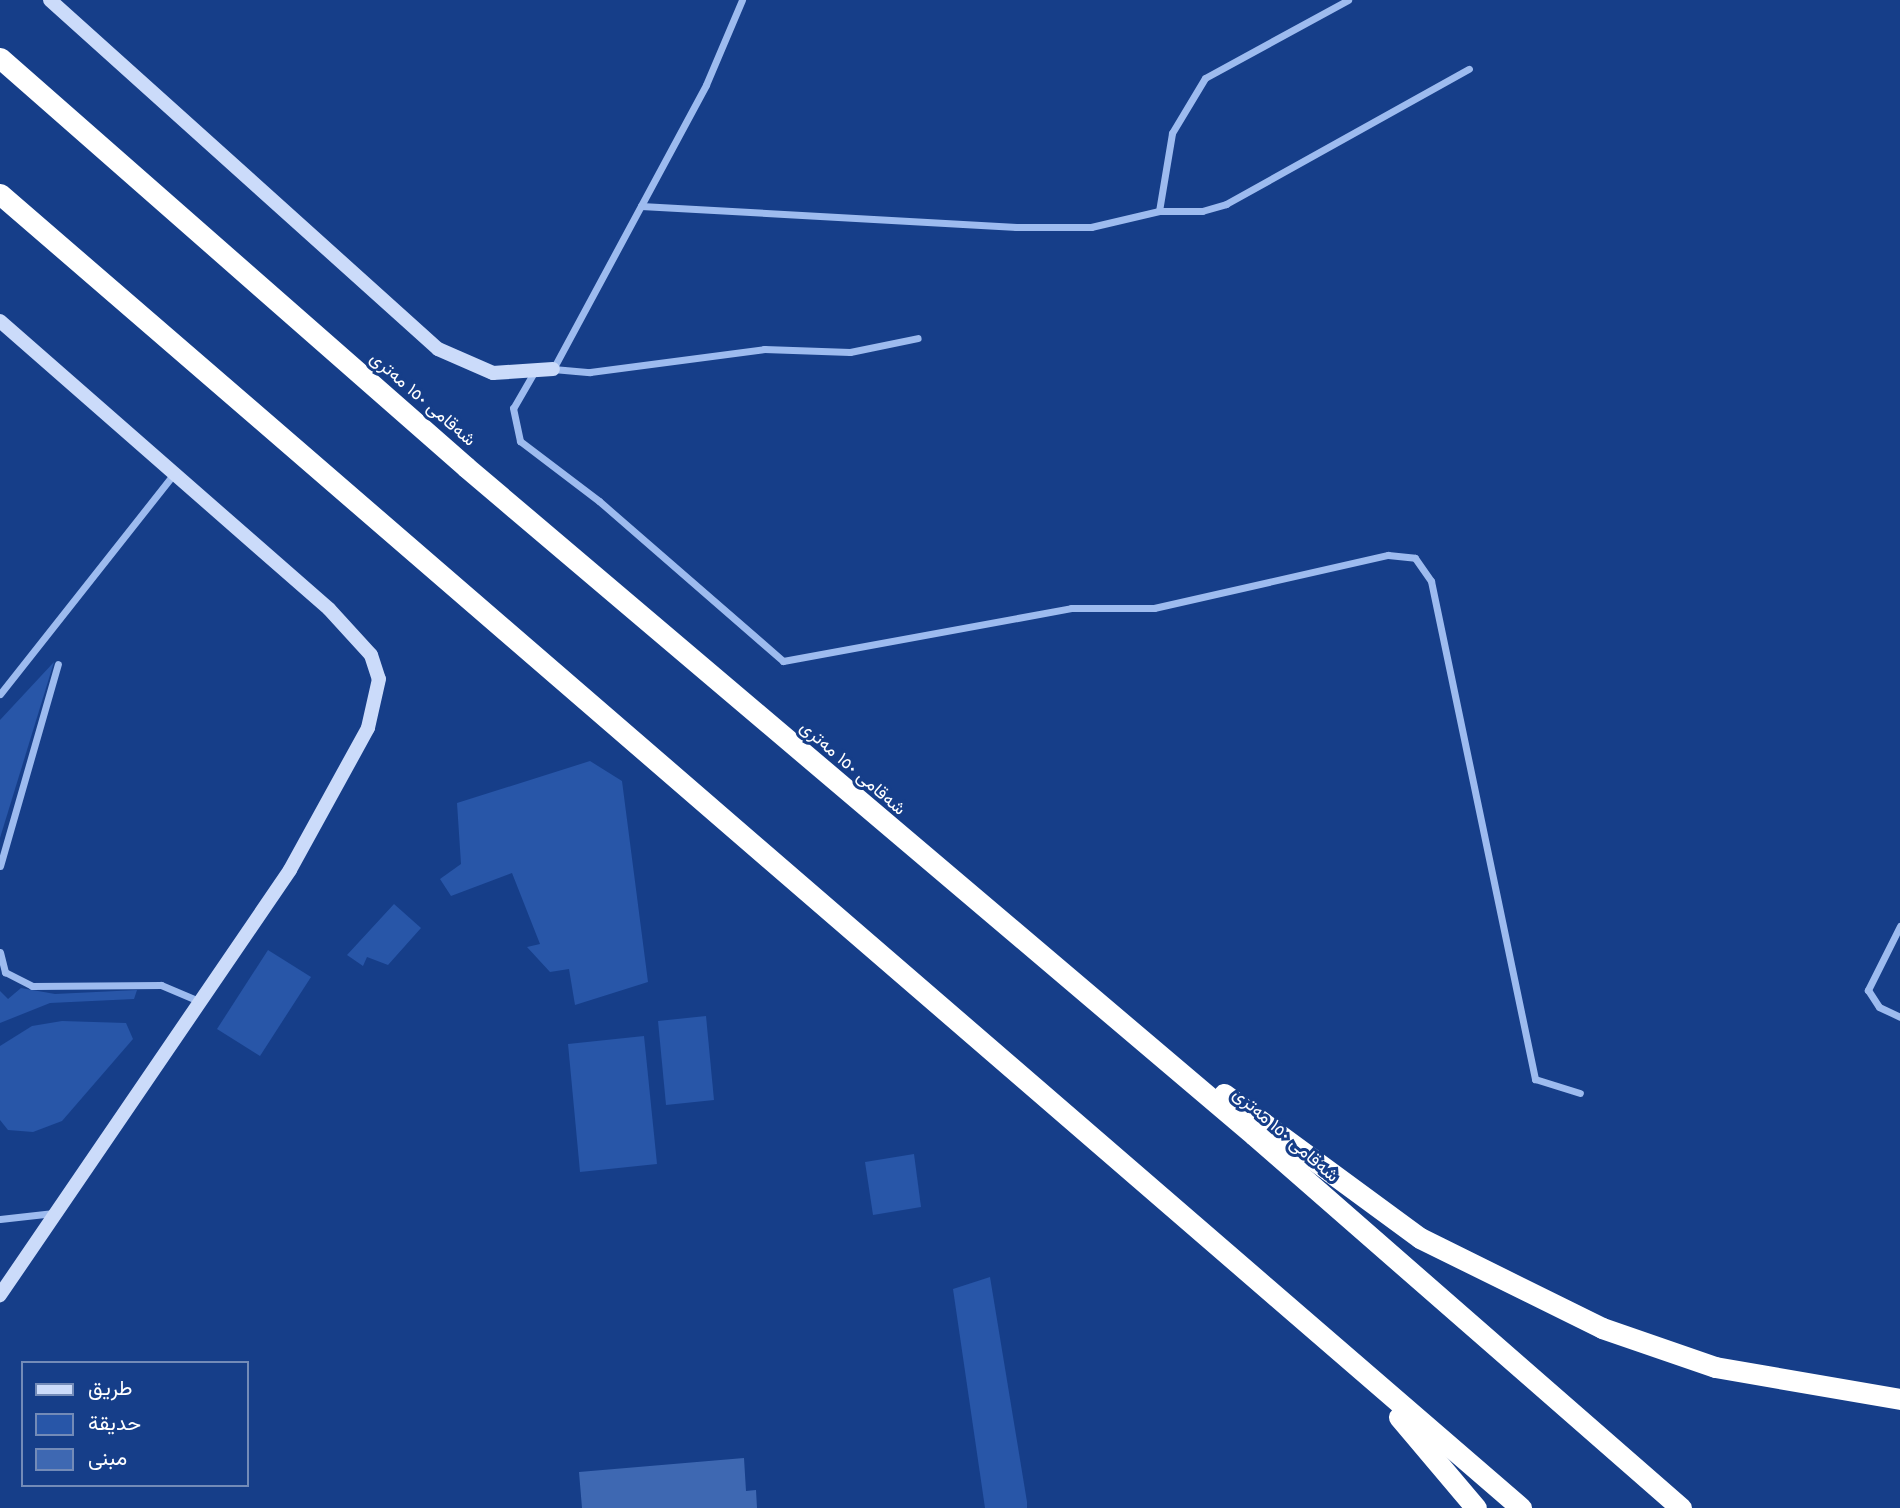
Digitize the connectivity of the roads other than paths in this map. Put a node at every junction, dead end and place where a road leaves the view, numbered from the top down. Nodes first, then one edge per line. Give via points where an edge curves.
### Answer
1 (50, 0) edge
2 (742, 0) edge
3 (1348, 0) edge
4 (0, 58) edge
5 (1469, 69) dead end
6 (0, 194) edge
7 (641, 206) junction
8 (1159, 211) junction
9 (0, 321) edge
10 (918, 338) dead end
11 (552, 369) junction
12 (533, 374) junction
13 (174, 473) junction
14 (58, 664) dead end
15 (0, 694) edge
16 (0, 866) edge
17 (1900, 926) edge
18 (0, 953) edge
19 (1083, 995) junction
20 (201, 1003) junction
21 (1900, 1017) edge
22 (1580, 1093) dead end
23 (54, 1213) junction
24 (0, 1219) edge
25 (0, 1295) edge
26 (1355, 1365) junction
27 (1900, 1399) edge
28 (1476, 1508) edge
29 (1521, 1508) edge
30 (1681, 1508) edge

1 - 12 street via 438,349 493,373
2 - 7 street via 706,85
3 - 8 street via 1205,78 1172,133
4 - 19 highway, شەقامی ١٥٠ مەتری
5 - 8 street via 1226,204
6 - 26 highway
7 - 8 street via 1029,227 1091,227
7 - 11 street
9 - 13 street
10 - 11 street via 850,352 764,349 590,372
11 - 12 street
12 - 22 street via 513,408 520,441 783,661 1071,608 1154,608 1375,557 1415,558 1431,581 1535,1079
13 - 15 street
13 - 20 street via 355,636 379,679 368,728 290,870
14 - 16 street
17 - 21 street via 1868,990 1879,1007
18 - 20 street via 5,972 32,986 161,985
19 - 27 highway via 1367,1202 1471,1265 1657,1350 1773,1380
19 - 30 highway, شەقامی ١٥٠ مەتری via 1254,1135
20 - 23 street
23 - 24 street
23 - 25 street
26 - 28 highway
26 - 29 highway

